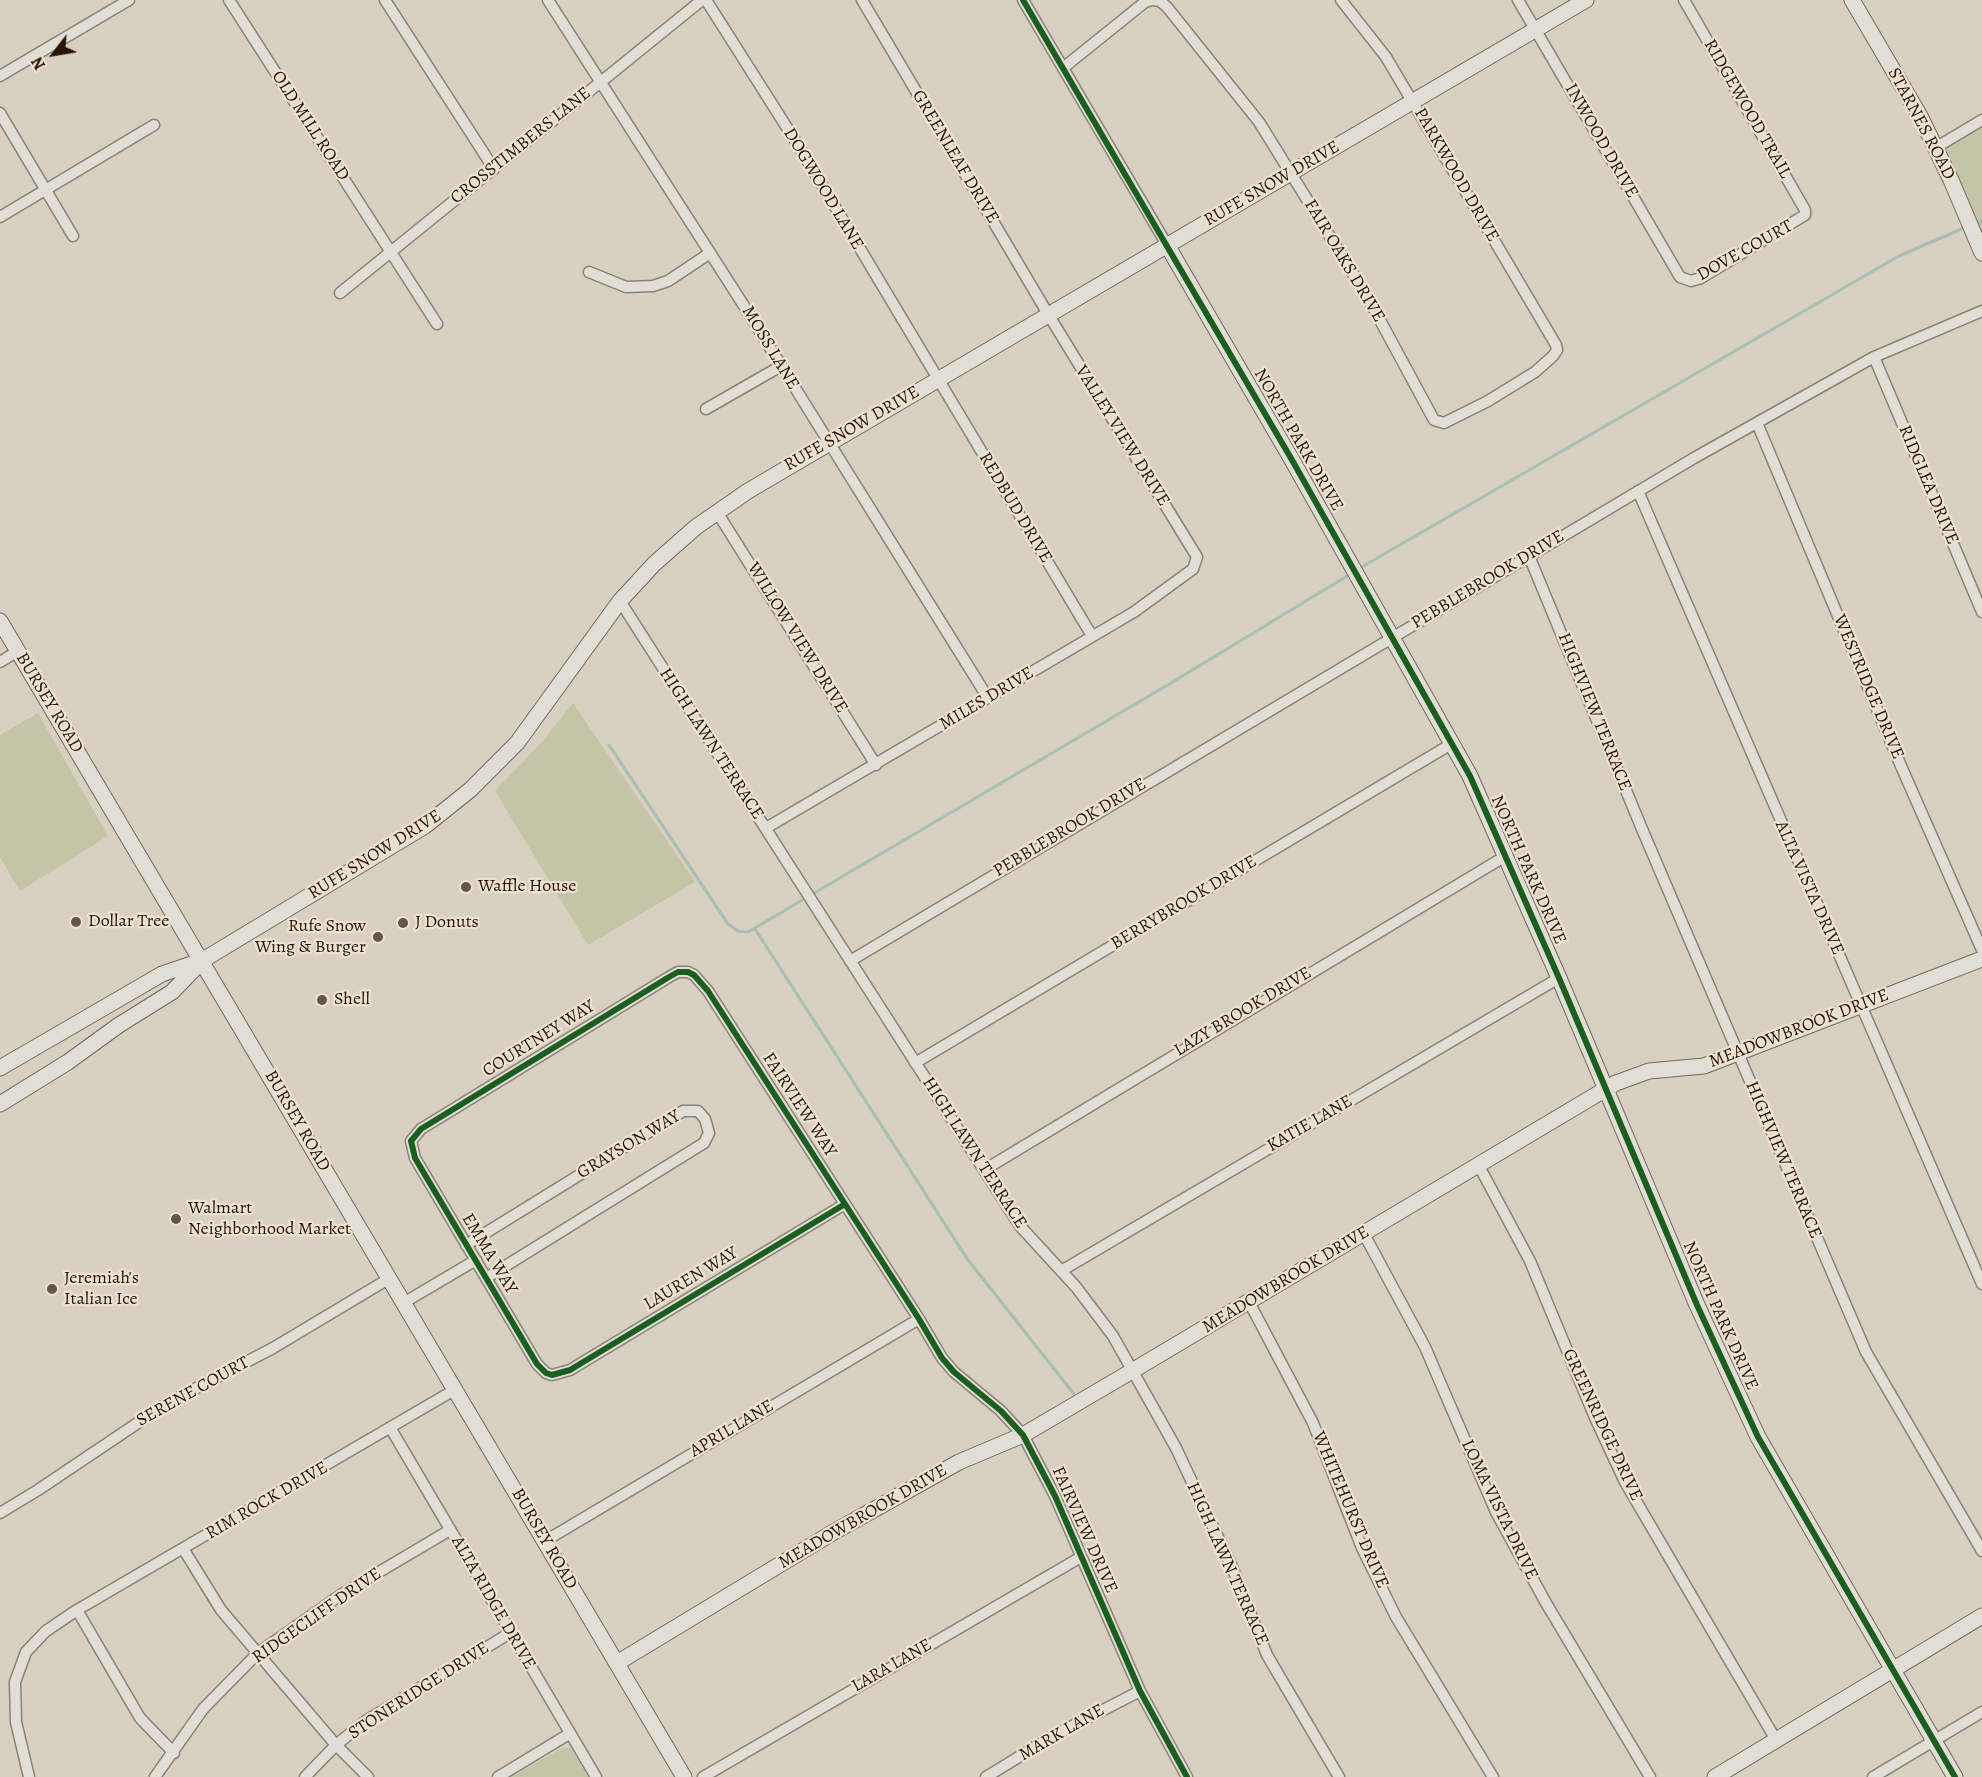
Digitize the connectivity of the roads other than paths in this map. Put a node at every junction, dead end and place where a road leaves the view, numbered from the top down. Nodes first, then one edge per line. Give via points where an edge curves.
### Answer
1 (129, 0) edge
2 (229, 0) edge
3 (385, 0) edge
4 (548, 0) edge
5 (704, 0) edge
6 (862, 0) edge
7 (1023, 0) edge
8 (1152, 0) edge
9 (1341, 0) edge
10 (1518, 0) edge
11 (1586, 0) edge
12 (1684, 0) edge
13 (1852, 0) edge
14 (1536, 29) junction
15 (1063, 68) junction
16 (0, 76) edge
17 (600, 81) junction
18 (1413, 101) junction
19 (0, 113) edge
20 (1982, 120) edge
21 (154, 125) dead end
22 (1935, 148) junction
23 (494, 169) junction
24 (1291, 173) junction
25 (46, 189) junction
26 (0, 217) edge
27 (1802, 218) joint
28 (72, 236) dead end
29 (1167, 245) junction
30 (391, 252) junction
31 (710, 253) junction
32 (1982, 253) edge
33 (590, 272) dead end
34 (1686, 280) joint
35 (340, 293) dead end
36 (1982, 311) edge
37 (1048, 314) junction
38 (437, 324) dead end
39 (1874, 357) junction
40 (781, 366) junction
41 (938, 380) junction
42 (706, 409) dead end
43 (1434, 420) joint
44 (1757, 423) junction
45 (827, 443) junction
46 (1638, 491) junction
47 (717, 512) junction
48 (1529, 556) junction
49 (1197, 557) joint
50 (620, 601) junction
51 (1982, 612) edge
52 (0, 621) edge
53 (1092, 636) junction
54 (1393, 637) junction
55 (18, 651) junction
56 (0, 662) edge
57 (988, 698) junction
58 (1453, 743) junction
59 (876, 765) junction
60 (766, 828) junction
61 (1504, 857) junction
62 (1982, 950) edge
63 (1982, 959) edge
64 (203, 960) junction
65 (850, 961) junction
66 (687, 972) joint
67 (1559, 978) junction
68 (1861, 1006) junction
69 (1737, 1053) junction
70 (915, 1063) junction
71 (0, 1068) edge
72 (1605, 1089) junction
73 (0, 1104) edge
74 (411, 1141) joint
75 (1479, 1166) junction
76 (984, 1170) junction
77 (845, 1204) junction
78 (1364, 1234) junction
79 (466, 1245) junction
80 (476, 1260) junction
81 (881, 1260) joint
82 (1061, 1271) junction
83 (390, 1278) junction
84 (486, 1278) junction
85 (1982, 1284) edge
86 (405, 1302) junction
87 (1249, 1302) junction
88 (919, 1319) junction
89 (1132, 1371) junction
90 (552, 1375) joint
91 (456, 1389) junction
92 (391, 1428) junction
93 (1023, 1435) junction
94 (0, 1513) edge
95 (450, 1530) junction
96 (545, 1541) junction
97 (184, 1550) junction
98 (1982, 1551) edge
99 (1081, 1557) junction
100 (77, 1610) junction
101 (1982, 1616) edge
102 (510, 1633) junction
103 (258, 1653) junction
104 (617, 1663) junction
105 (1894, 1669) junction
106 (1140, 1691) junction
107 (1982, 1712) edge
108 (569, 1734) junction
109 (1776, 1740) junction
110 (1934, 1740) junction
111 (336, 1745) junction
112 (174, 1753) junction
113 (29, 1777) edge
114 (155, 1777) edge
115 (305, 1777) edge
116 (368, 1777) edge
117 (498, 1777) edge
118 (596, 1777) edge
119 (684, 1777) edge
120 (703, 1777) edge
121 (986, 1777) edge
122 (1187, 1777) edge
123 (1339, 1777) edge
124 (1492, 1777) edge
125 (1650, 1777) edge
126 (1715, 1777) edge
127 (1874, 1777) edge
128 (1955, 1777) edge

1 - 16 street
2 - 30 street, OLD MILL ROAD
3 - 23 street
4 - 17 street, MOSS LANE
5 - 17 street, CROSSTIMBERS LANE
5 - 41 street, DOGWOOD LANE via 798,146
6 - 37 street, GREENLEAF DRIVE
7 - 15 street, NORTH PARK DRIVE
8 - 15 street, FAIR OAKS DRIVE via 1144,2
8 - 24 street, FAIR OAKS DRIVE via 1167,7 1258,122
9 - 18 street, PARKWOOD DRIVE via 1386,57
10 - 14 street, INWOOD DRIVE
11 - 14 street, RUFE SNOW DRIVE
12 - 27 street, RIDGEWOOD TRAIL via 1805,210
13 - 22 street, STARNES ROAD
14 - 18 street, RUFE SNOW DRIVE
14 - 34 street, INWOOD DRIVE via 1680,277
15 - 29 street, NORTH PARK DRIVE
17 - 23 street, CROSSTIMBERS LANE
17 - 31 street, MOSS LANE
18 - 24 street, RUFE SNOW DRIVE
18 - 43 street, PARKWOOD DRIVE via 1557,350 1535,372 1488,401 1444,423
19 - 25 street
20 - 22 street
21 - 25 street
22 - 32 street, STARNES ROAD
23 - 30 street, CROSSTIMBERS LANE
24 - 29 street, RUFE SNOW DRIVE
24 - 43 street, FAIR OAKS DRIVE via 1368,298
25 - 26 street
25 - 28 street
27 - 34 street, DOVE COURT via 1701,278
29 - 37 street, RUFE SNOW DRIVE
29 - 54 street, NORTH PARK DRIVE
30 - 35 street, CROSSTIMBERS LANE
30 - 38 street, OLD MILL ROAD
31 - 33 street via 668,281 653,286 626,287
31 - 40 street, MOSS LANE
36 - 39 street, PEBBLEBROOK DRIVE
37 - 41 street, RUFE SNOW DRIVE
37 - 49 street, VALLEY VIEW DRIVE
39 - 44 street, PEBBLEBROOK DRIVE
39 - 51 street, RIDGLEA DRIVE
40 - 42 street
40 - 45 street, MOSS LANE
41 - 45 street, RUFE SNOW DRIVE
41 - 53 street, REDBUD DRIVE
44 - 46 street, PEBBLEBROOK DRIVE
44 - 62 street, WESTRIDGE DRIVE
45 - 47 street, RUFE SNOW DRIVE
45 - 57 street, MOSS LANE
46 - 48 street, PEBBLEBROOK DRIVE
46 - 68 street, ALTA VISTA DRIVE
47 - 50 street, RUFE SNOW DRIVE via 672,546
47 - 59 street, WILLOW VIEW DRIVE
48 - 54 street, PEBBLEBROOK DRIVE
48 - 69 street, HIGHVIEW TERRACE
49 - 53 street, MILES DRIVE via 1193,569 1184,577
50 - 60 street, HIGH LAWN TERRACE
50 - 64 street, RUFE SNOW DRIVE via 523,735 470,790 403,841
52 - 55 street, BURSEY ROAD
53 - 57 street, MILES DRIVE
54 - 58 street, NORTH PARK DRIVE
54 - 65 street, PEBBLEBROOK DRIVE
55 - 56 street
55 - 64 street, BURSEY ROAD
57 - 59 street, MILES DRIVE
58 - 61 street, NORTH PARK DRIVE
58 - 70 street, BERRYBROOK DRIVE
59 - 60 street, MILES DRIVE
60 - 65 street, HIGH LAWN TERRACE
61 - 67 street, NORTH PARK DRIVE
61 - 76 street, LAZY BROOK DRIVE
63 - 68 street, MEADOWBROOK DRIVE
64 - 71 street, RUFE SNOW DRIVE via 162,974
64 - 73 street, RUFE SNOW DRIVE via 172,992
64 - 83 street, BURSEY ROAD
65 - 70 street, HIGH LAWN TERRACE
66 - 74 street, COURTNEY WAY via 669,977 421,1129
66 - 77 street, FAIRVIEW WAY via 708,991
67 - 72 street, NORTH PARK DRIVE
67 - 82 street, KATIE LANE
68 - 69 street, MEADOWBROOK DRIVE
68 - 85 street, ALTA VISTA DRIVE
69 - 72 street, MEADOWBROOK DRIVE via 1704,1066 1649,1071
69 - 98 street, HIGHVIEW TERRACE via 1866,1352
70 - 76 street, HIGH LAWN TERRACE
72 - 75 street, MEADOWBROOK DRIVE
72 - 105 street, NORTH PARK DRIVE via 1758,1437
74 - 79 street, EMMA WAY via 415,1158
75 - 78 street, MEADOWBROOK DRIVE
75 - 109 street, GREENRIDGE DRIVE via 1530,1261 1625,1482
76 - 82 street, HIGH LAWN TERRACE via 1020,1227
77 - 81 street, FAIRVIEW WAY
77 - 90 street, LAUREN WAY via 570,1370
78 - 87 street, MEADOWBROOK DRIVE
78 - 125 street, LOMA VISTA DRIVE via 1421,1338 1496,1512
79 - 80 street, EMMA WAY
79 - 84 street, GRAYSON WAY via 683,1111 698,1111 705,1119 709,1132 704,1143
80 - 84 street, EMMA WAY
80 - 86 street
81 - 88 street, FAIRVIEW DRIVE
82 - 89 street, HIGH LAWN TERRACE via 1113,1336
83 - 86 street, BURSEY ROAD
83 - 94 street, SERENE COURT via 273,1348 166,1404
84 - 90 street, EMMA WAY via 537,1364
86 - 91 street, BURSEY ROAD
87 - 89 street, MEADOWBROOK DRIVE
87 - 124 street, WHITEHURST DRIVE via 1313,1423 1362,1548 1396,1617
88 - 93 street, FAIRVIEW DRIVE via 954,1372
88 - 96 street, APRIL LANE
89 - 93 street, MEADOWBROOK DRIVE
89 - 123 street, HIGH LAWN TERRACE via 1176,1448 1232,1567 1267,1655
91 - 92 street, RIM ROCK DRIVE
91 - 96 street, BURSEY ROAD
92 - 95 street, ALTA RIDGE DRIVE
92 - 97 street, RIM ROCK DRIVE
93 - 99 street, FAIRVIEW DRIVE
93 - 104 street, MEADOWBROOK DRIVE via 959,1462 832,1533
95 - 102 street, ALTA RIDGE DRIVE
95 - 103 street, RIDGECLIFF DRIVE via 342,1594
96 - 104 street, BURSEY ROAD
97 - 100 street, RIM ROCK DRIVE
97 - 103 street via 221,1610
99 - 106 street, FAIRVIEW DRIVE
99 - 120 street, LARA LANE
100 - 112 street via 140,1718
100 - 113 street, RIM ROCK DRIVE via 35,1641 16,1674 16,1722
101 - 105 street
102 - 108 street, ALTA RIDGE DRIVE
102 - 111 street, STONERIDGE DRIVE via 367,1720
103 - 111 street
103 - 112 street, RIDGECLIFF DRIVE via 203,1709
104 - 119 street, BURSEY ROAD
105 - 109 street
105 - 110 street, NORTH PARK DRIVE
106 - 121 street, MARK LANE via 1053,1736
106 - 122 street, FAIRVIEW DRIVE
107 - 110 street
108 - 117 street
108 - 118 street, ALTA RIDGE DRIVE
109 - 126 street
110 - 127 street
110 - 128 street, NORTH PARK DRIVE
111 - 115 street, STONERIDGE DRIVE
111 - 116 street
112 - 114 street, RIDGECLIFF DRIVE

